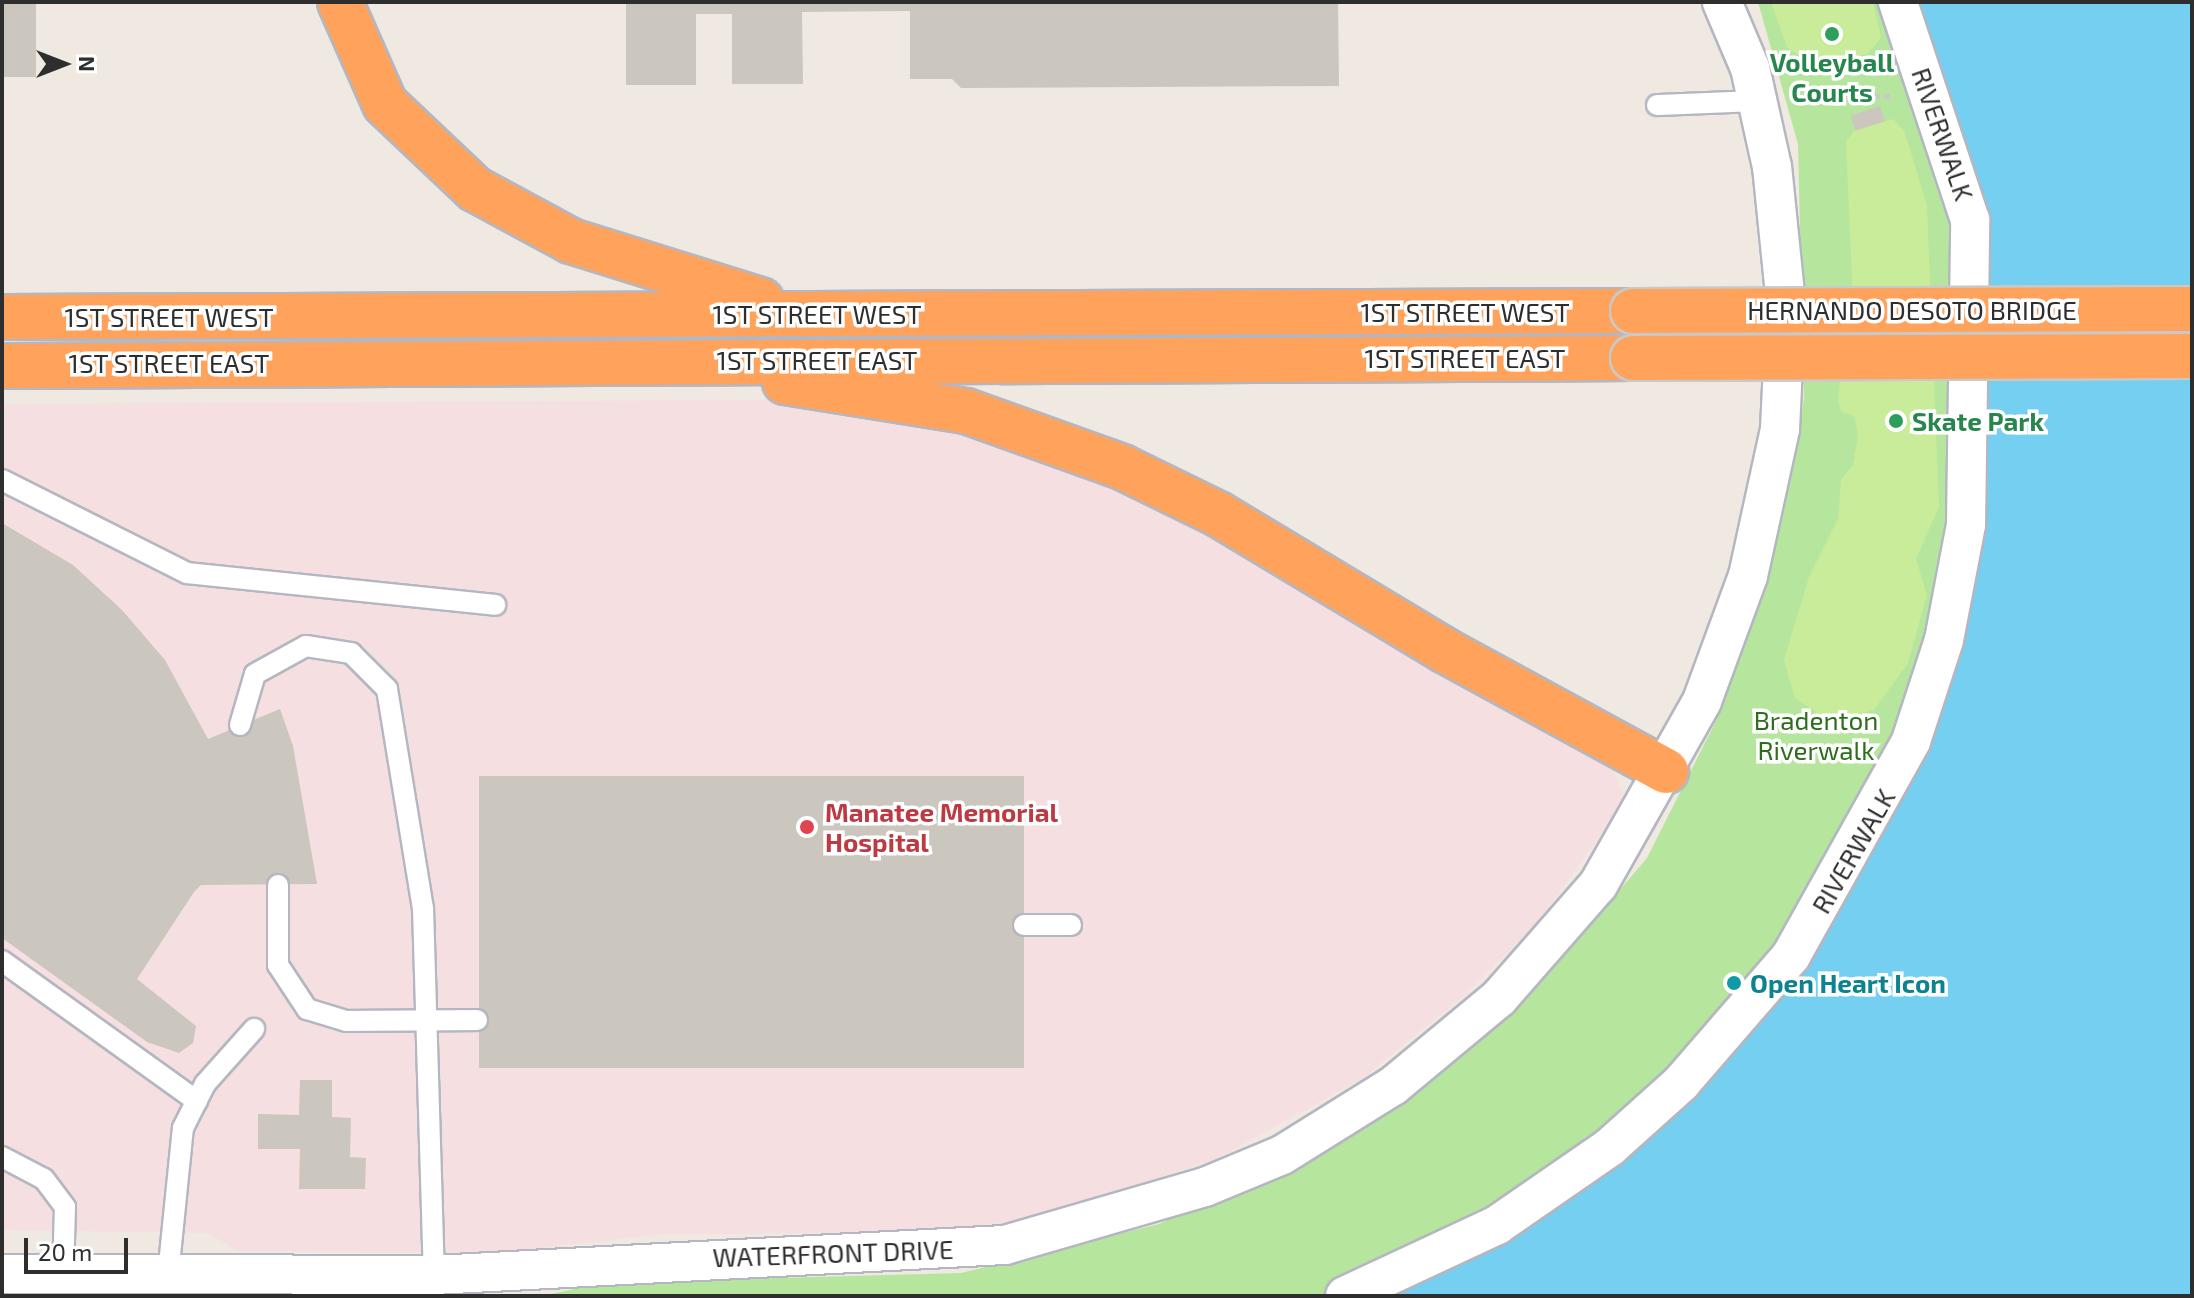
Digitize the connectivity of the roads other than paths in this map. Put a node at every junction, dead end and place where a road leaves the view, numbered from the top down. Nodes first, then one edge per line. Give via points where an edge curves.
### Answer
1 (340, 2) edge
2 (1722, 2) edge
3 (1898, 2) edge
4 (1770, 99) junction
5 (1657, 105) dead end
6 (2192, 309) edge
7 (1633, 311) joint
8 (809, 314) junction
9 (2, 317) edge
10 (2192, 356) edge
11 (1633, 358) joint
12 (644, 361) junction
13 (2, 366) edge
14 (2, 480) edge
15 (495, 605) dead end
16 (240, 725) dead end
17 (1666, 771) junction
18 (278, 885) dead end
19 (1024, 925) dead end
20 (1071, 925) dead end
21 (2, 961) edge
22 (427, 1020) junction
23 (477, 1020) dead end
24 (254, 1029) dead end
25 (197, 1101) junction
26 (2, 1157) edge
27 (2, 1274) edge
28 (63, 1274) junction
29 (168, 1275) junction
30 (434, 1275) junction
31 (363, 1287) edge
32 (1345, 1296) edge

1 - 8 highway via 356,53 385,104 475,189 571,241
2 - 4 street, WATERFRONT DRIVE
3 - 32 street, RIVERWALK via 1970,220 1966,525 1944,640 1911,741 1791,956 1681,1083 1610,1147 1497,1225
4 - 5 lane
4 - 17 street, WATERFRONT DRIVE via 1781,225 1783,408 1748,576 1702,701
6 - 7 highway, HERNANDO DESOTO BRIDGE, bridge
7 - 8 highway, 1ST STREET WEST
8 - 9 highway, 1ST STREET WEST
10 - 11 highway, HERNANDO DESOTO BRIDGE, bridge
11 - 12 highway, 1ST STREET EAST
12 - 13 highway, 1ST STREET EAST
12 - 17 highway via 966,411 1071,445 1218,514 1444,650
14 - 15 lane via 187,573
16 - 22 lane via 255,674 306,646 351,653 387,689 413,816
17 - 30 street, WATERFRONT DRIVE via 1598,885 1464,1029 1357,1112 1205,1187 1096,1223 976,1248 632,1259
18 - 22 lane via 278,965 299,1001 336,1020
19 - 20 lane
21 - 25 lane
22 - 23 lane
22 - 30 lane
24 - 25 lane
25 - 29 lane via 177,1163
26 - 28 lane via 44,1179 65,1207
27 - 28 street, WATERFRONT DRIVE
28 - 29 street, WATERFRONT DRIVE
29 - 31 street, WATERFRONT DRIVE
30 - 31 street, WATERFRONT DRIVE

